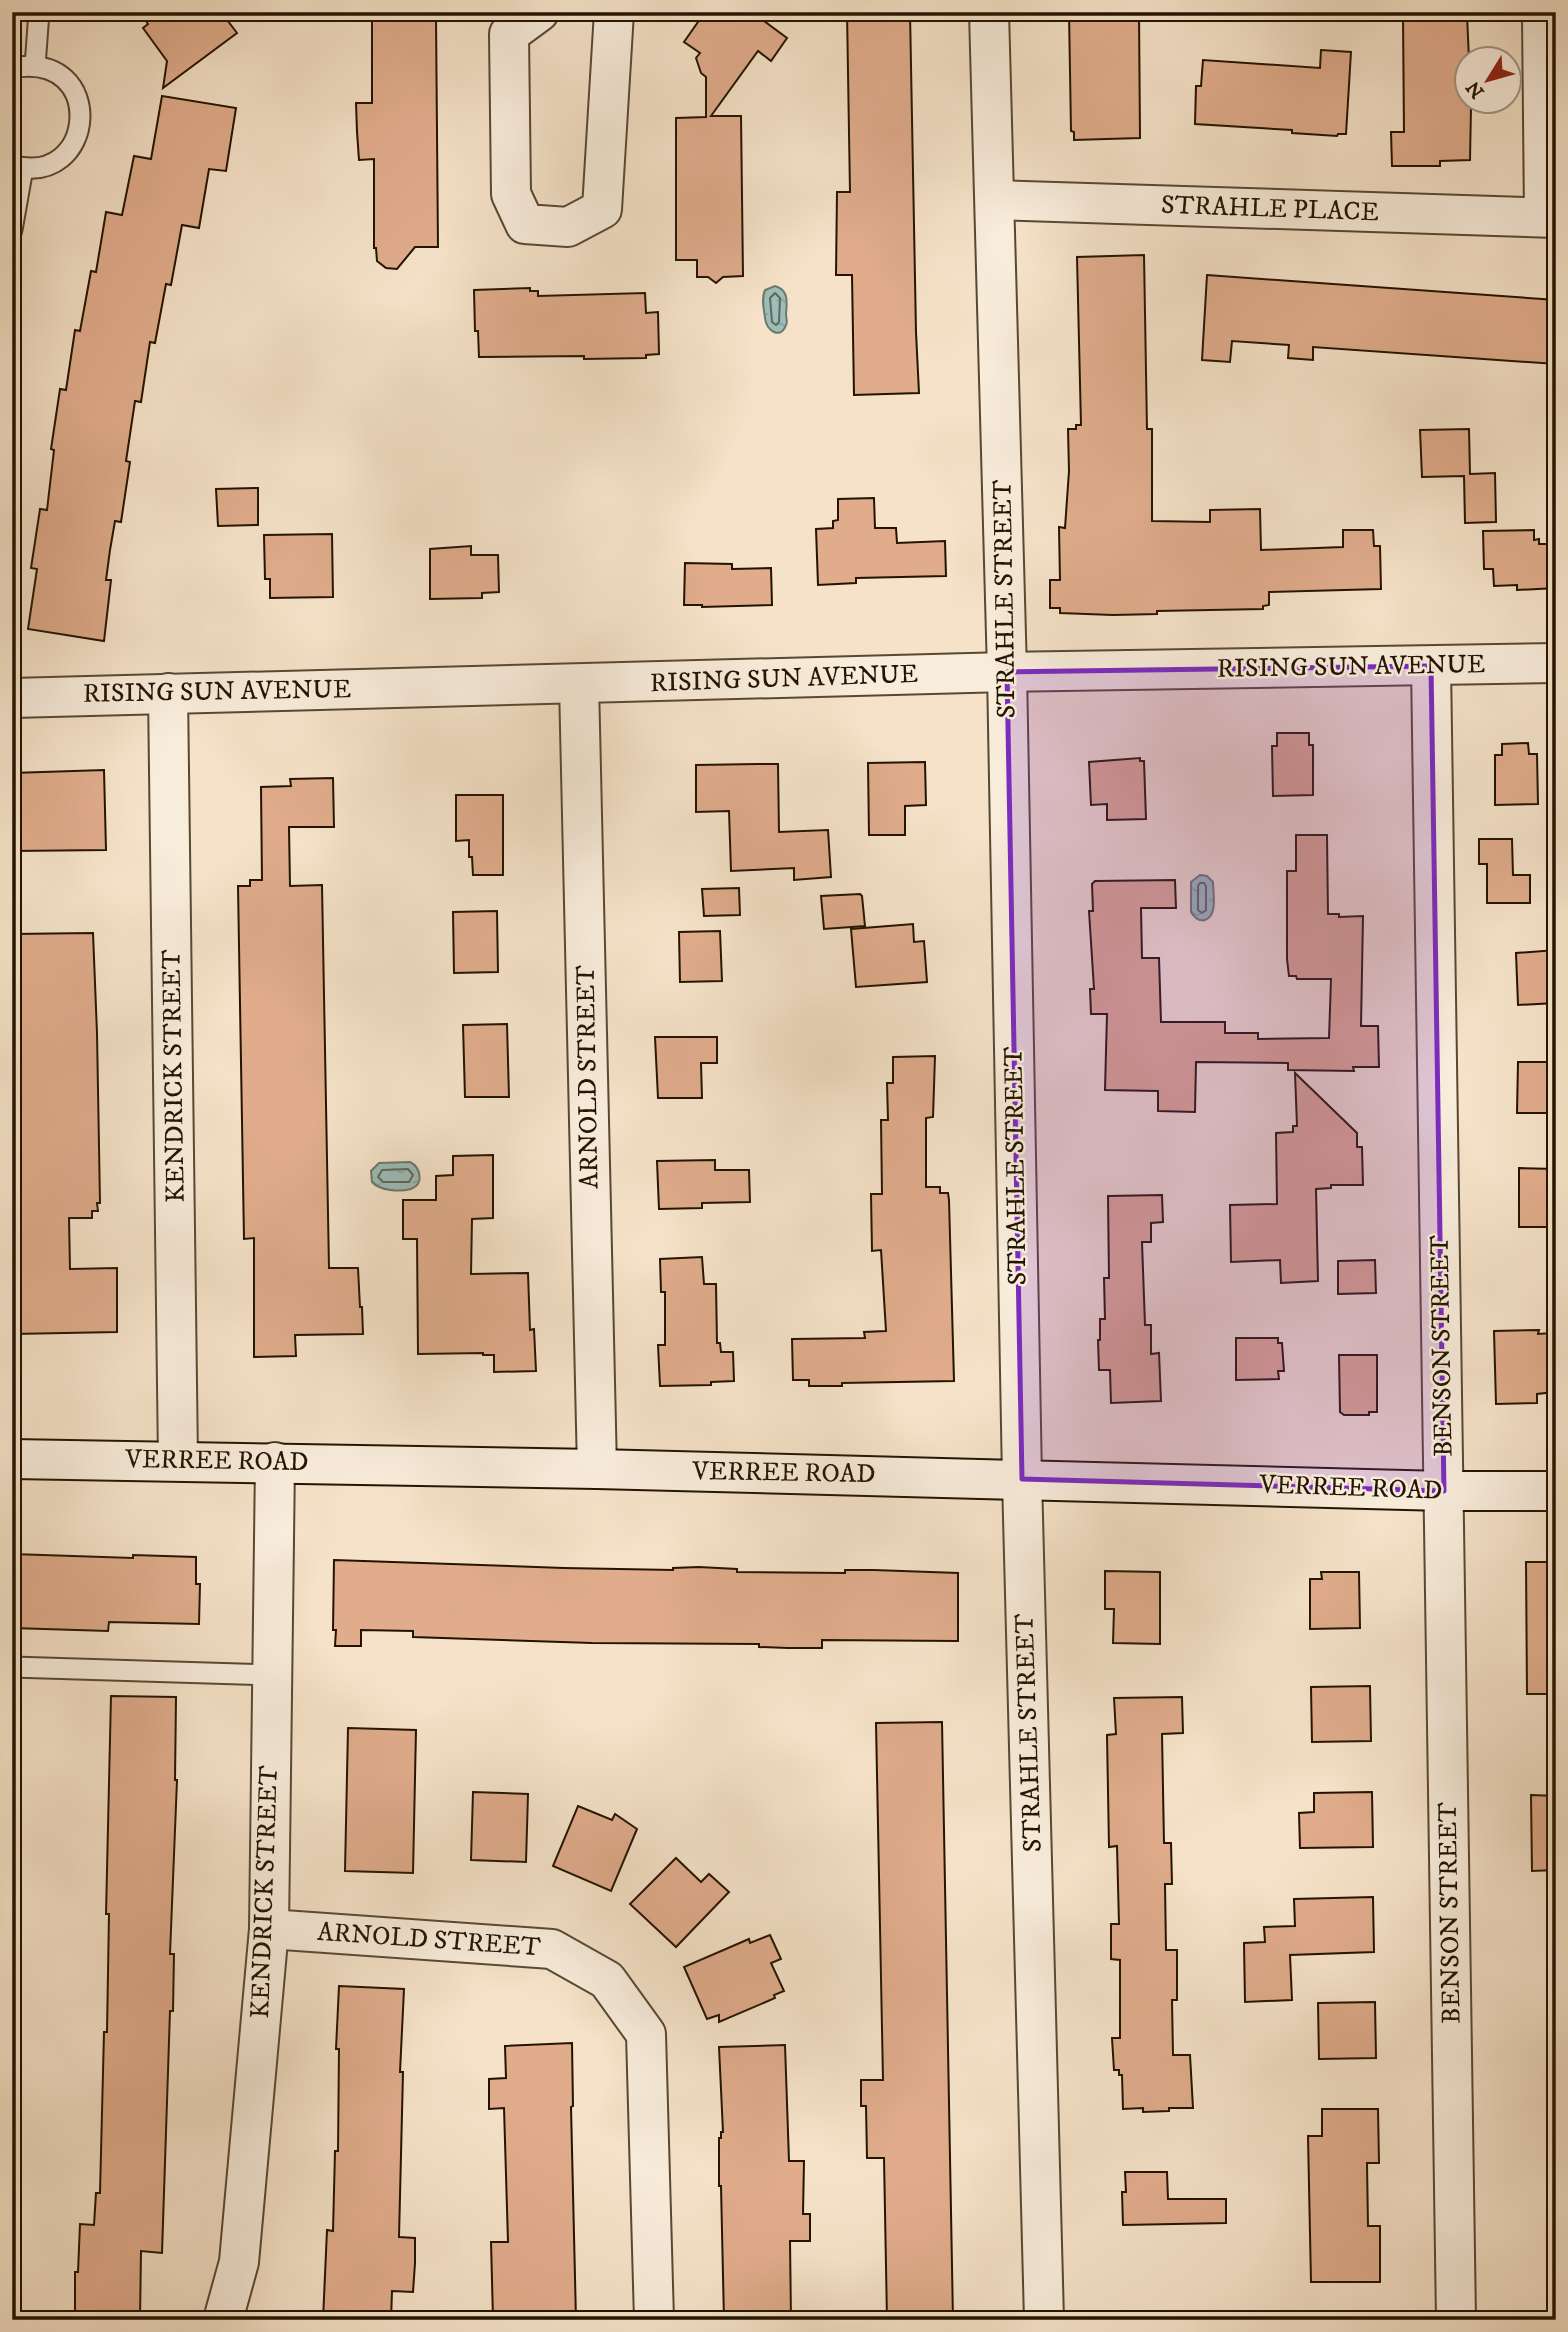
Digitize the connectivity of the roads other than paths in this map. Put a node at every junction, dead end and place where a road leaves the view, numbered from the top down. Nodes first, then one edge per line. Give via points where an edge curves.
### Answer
1 (39, 12) edge
2 (539, 12) edge
3 (614, 12) edge
4 (989, 12) edge
5 (1546, 12) edge
6 (35, 66) junction
7 (12, 68) edge
8 (18, 166) edge
9 (996, 200) junction
10 (1550, 218) edge
11 (12, 230) edge
12 (1556, 663) edge
13 (1431, 666) junction
14 (1007, 672) junction
15 (579, 684) junction
16 (169, 693) junction
17 (12, 698) edge
18 (12, 1459) edge
19 (178, 1460) junction
20 (275, 1462) junction
21 (597, 1469) junction
22 (1022, 1479) junction
23 (1444, 1491) junction
24 (1556, 1491) edge
25 (12, 1667) edge
26 (272, 1675) junction
27 (269, 1929) junction
28 (223, 2320) edge
29 (654, 2320) edge
30 (1044, 2320) edge
31 (1456, 2320) edge

1 - 6 lane
2 - 3 street via 509,34 511,194 525,224 568,227 602,209
4 - 9 street, STRAHLE STREET
5 - 10 street, STRAHLE PLACE via 1542,16
6 - 7 lane
6 - 8 lane via 61,75 72,87 82,119 78,136 56,162
8 - 11 lane
9 - 10 street, STRAHLE PLACE
9 - 14 street, STRAHLE STREET
12 - 13 street, RISING SUN AVENUE
13 - 14 street, RISING SUN AVENUE
13 - 23 street, BENSON STREET
14 - 15 street, RISING SUN AVENUE
14 - 22 street, STRAHLE STREET
15 - 16 street, RISING SUN AVENUE
15 - 21 street, ARNOLD STREET
16 - 17 street, RISING SUN AVENUE
16 - 19 street, KENDRICK STREET
18 - 19 street, VERREE ROAD
19 - 20 street, VERREE ROAD
20 - 21 street, VERREE ROAD
20 - 26 street, KENDRICK STREET
21 - 22 street, VERREE ROAD
22 - 23 street, VERREE ROAD
22 - 30 street, STRAHLE STREET
23 - 24 street, VERREE ROAD
23 - 31 street, BENSON STREET
25 - 26 lane
26 - 27 street, KENDRICK STREET
27 - 28 street, KENDRICK STREET via 239,2262
27 - 29 street, ARNOLD STREET via 552,1949 607,1980 646,2034

